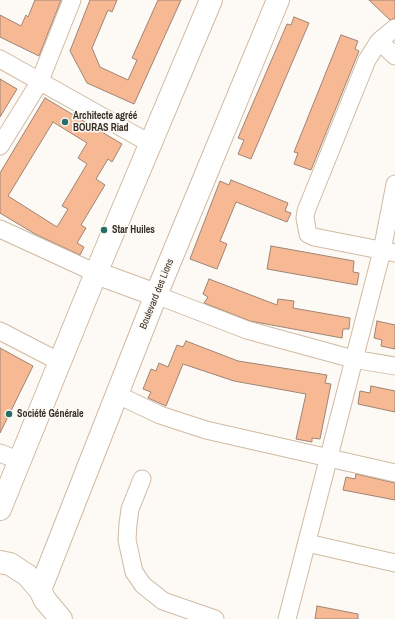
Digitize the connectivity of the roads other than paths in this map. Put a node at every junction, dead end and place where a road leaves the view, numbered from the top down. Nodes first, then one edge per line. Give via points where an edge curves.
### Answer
1 (72, 0) edge
2 (211, 0) edge
3 (278, 0) edge
4 (395, 28) edge
5 (379, 41) junction
6 (395, 56) edge
7 (0, 59) edge
8 (39, 83) junction
9 (151, 144) junction
10 (0, 146) edge
11 (395, 184) edge
12 (0, 229) edge
13 (388, 252) edge
14 (96, 273) junction
15 (156, 296) junction
16 (0, 331) edge
17 (354, 359) junction
18 (60, 362) junction
19 (395, 366) edge
20 (118, 395) junction
21 (0, 452) edge
22 (327, 458) junction
23 (20, 461) junction
24 (395, 473) edge
25 (142, 479) dead end
26 (0, 509) edge
27 (307, 542) junction
28 (0, 562) edge
29 (395, 563) edge
30 (45, 603) edge
31 (61, 619) edge
32 (215, 619) edge
33 (287, 619) edge

1 - 8 street
2 - 9 main road
3 - 15 main road, Boulevard des Lions
4 - 5 street
5 - 6 street
5 - 13 street via 367,60 305,218 308,234 314,237
7 - 8 street
8 - 9 street
8 - 10 street
9 - 14 main road
11 - 13 street
12 - 14 street
13 - 17 street
14 - 15 main road
14 - 18 main road
15 - 17 street via 247,330
15 - 20 main road, Boulevard des Lions
16 - 18 street
17 - 19 street
17 - 22 street
18 - 23 main road
20 - 22 street via 160,414 206,430
20 - 30 main road, Boulevard des Lions
21 - 23 street
22 - 24 street
22 - 27 street
23 - 26 main road
25 - 32 street via 133,498 128,524 127,540 134,572 143,585 163,601
27 - 29 street
27 - 33 street
28 - 30 main road via 10,564 27,575
30 - 31 main road

